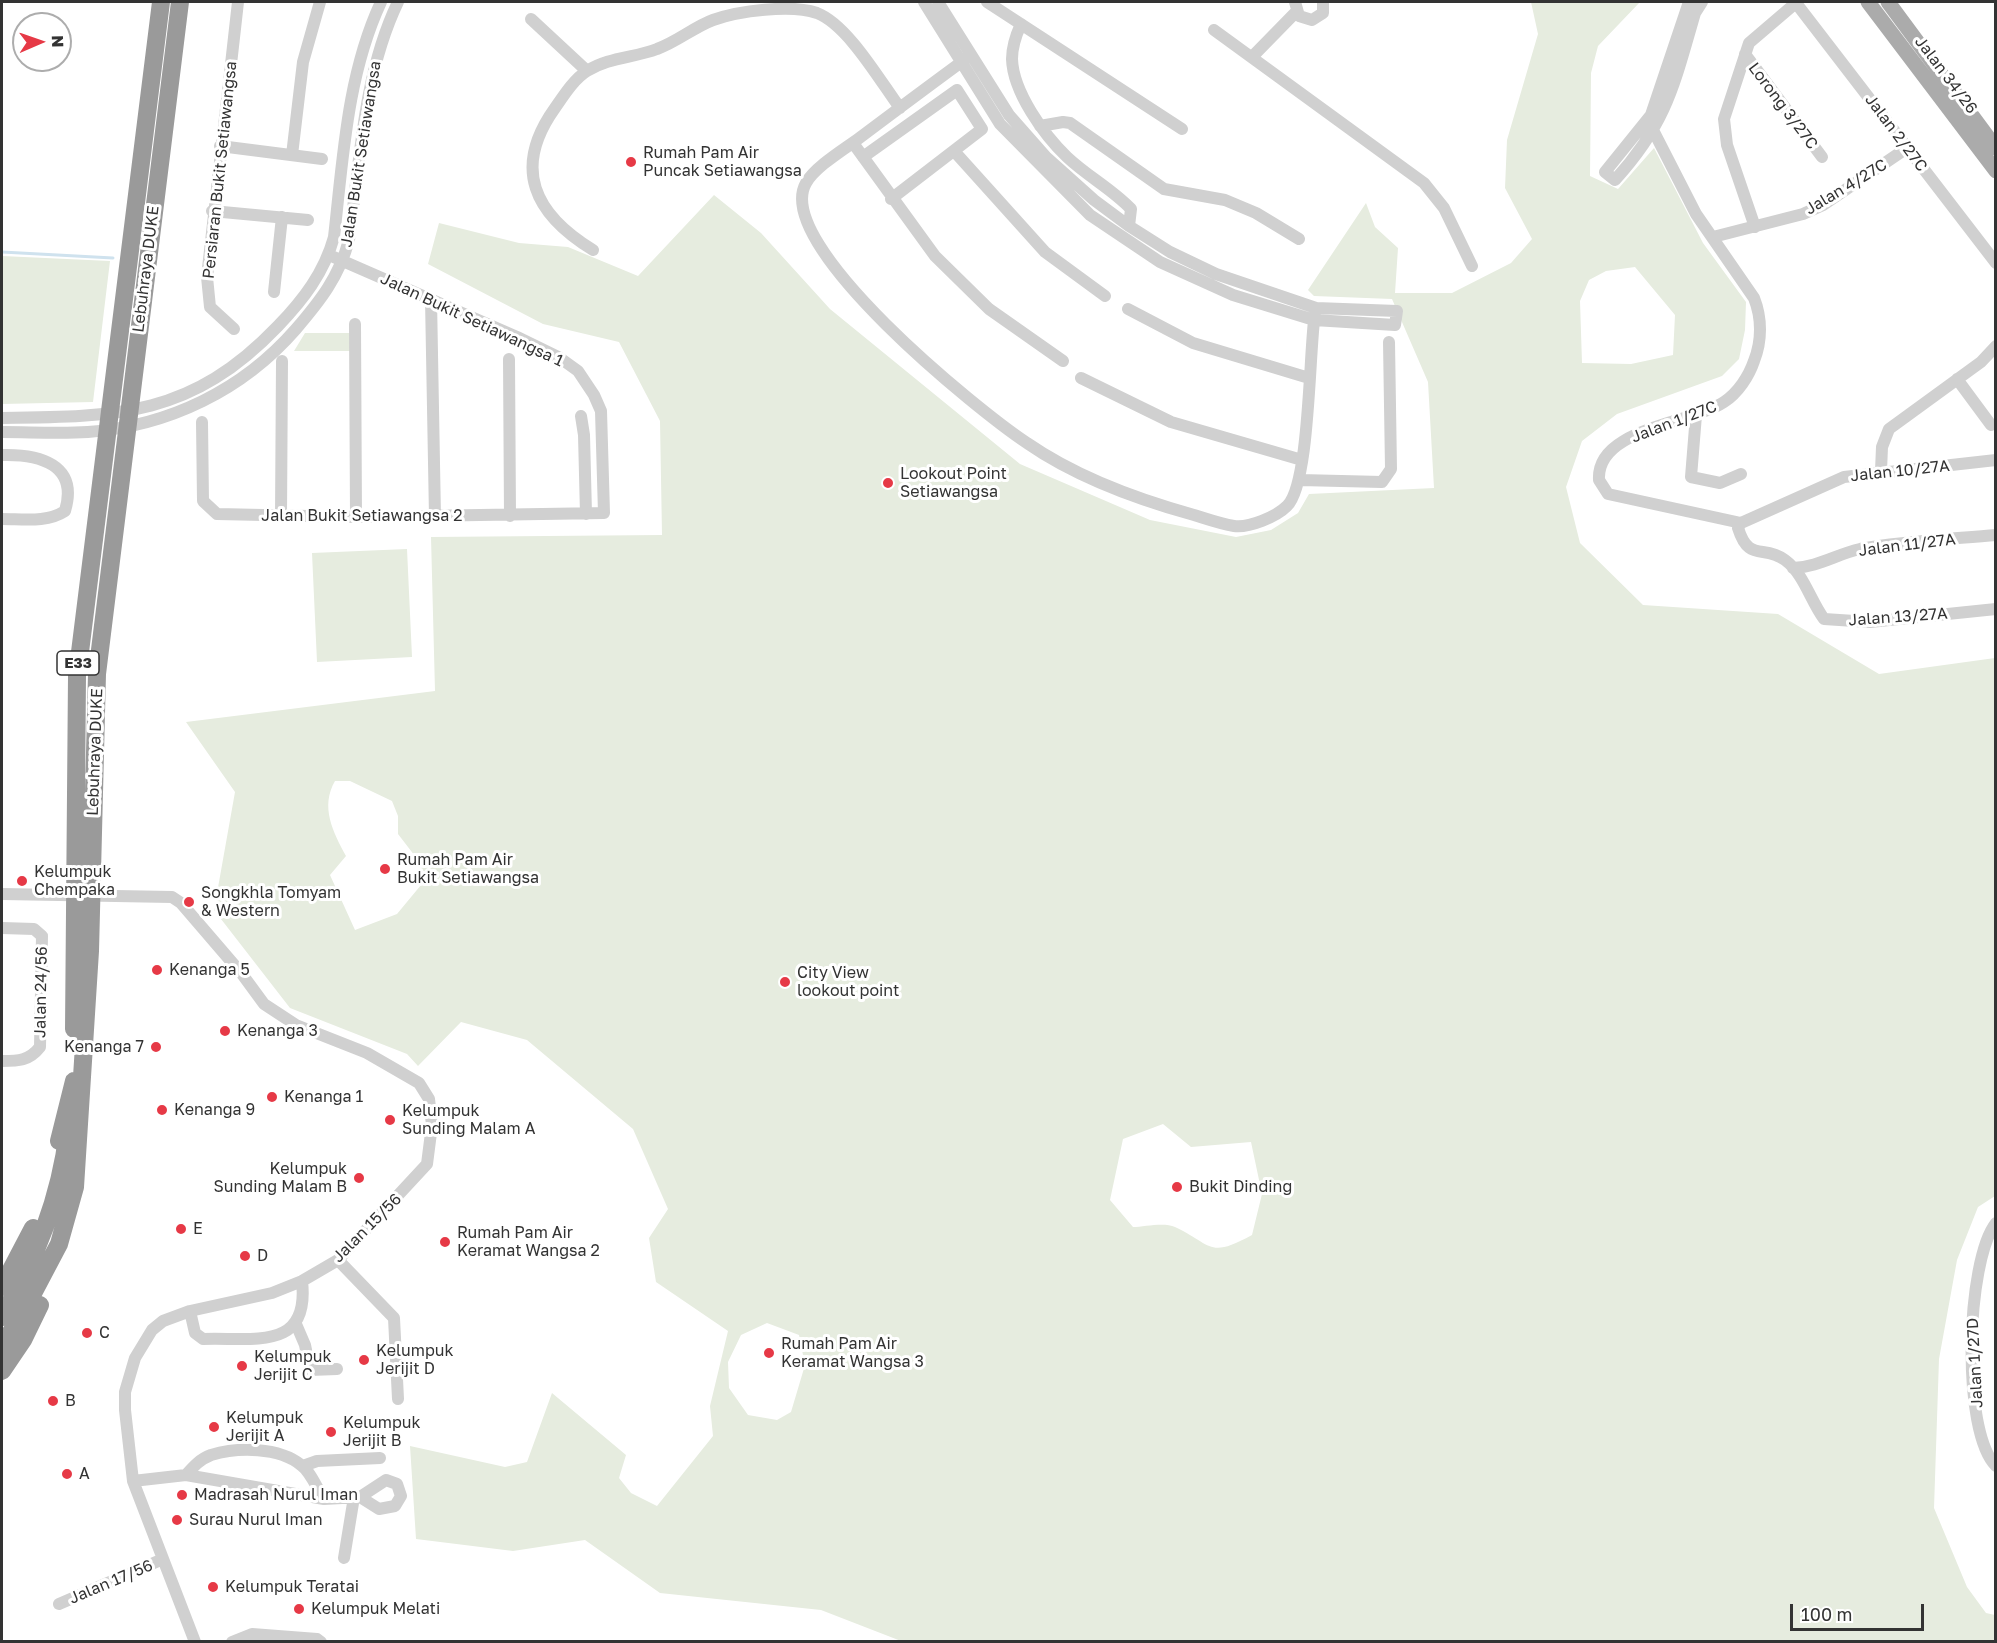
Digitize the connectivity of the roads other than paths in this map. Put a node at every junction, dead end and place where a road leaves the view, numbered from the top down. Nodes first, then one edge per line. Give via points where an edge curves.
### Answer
1 (161, 2) edge
2 (180, 2) edge
3 (238, 2) edge
4 (320, 2) edge
5 (381, 2) edge
6 (398, 2) edge
7 (924, 2) edge
8 (938, 2) edge
9 (987, 2) edge
10 (1323, 2) edge
11 (1689, 2) edge
12 (1702, 2) edge
13 (1797, 2) edge
14 (1868, 2) edge
15 (1888, 2) edge
16 (1296, 7) edge
17 (531, 19) dead end
18 (1021, 24) junction
19 (1214, 30) dead end
20 (1745, 54) junction
21 (1252, 57) junction
22 (966, 59) junction
23 (587, 71) junction
24 (900, 108) junction
25 (1040, 126) junction
26 (1182, 129) dead end
27 (1654, 132) junction
28 (853, 143) junction
29 (220, 146) junction
30 (1907, 148) junction
31 (1995, 148) edge
32 (954, 151) junction
33 (292, 155) junction
34 (865, 156) junction
35 (1822, 157) dead end
36 (322, 159) dead end
37 (1995, 171) edge
38 (894, 197) junction
39 (212, 211) junction
40 (282, 217) junction
41 (308, 220) dead end
42 (1129, 226) junction
43 (1755, 227) junction
44 (1713, 237) junction
45 (1299, 239) dead end
46 (593, 250) dead end
47 (329, 255) junction
48 (343, 261) junction
49 (1995, 263) edge
50 (1473, 266) dead end
51 (274, 292) dead end
52 (1105, 296) dead end
53 (431, 299) junction
54 (1128, 309) dead end
55 (1315, 314) junction
56 (355, 324) dead end
57 (234, 329) dead end
58 (1389, 342) dead end
59 (1995, 346) edge
60 (508, 359) dead end
61 (282, 361) dead end
62 (1063, 362) dead end
63 (1081, 378) dead end
64 (1309, 378) junction
65 (1956, 379) junction
66 (1696, 415) junction
67 (581, 416) dead end
68 (2, 418) edge
69 (202, 422) dead end
70 (1991, 425) dead end
71 (2, 432) edge
72 (2, 455) edge
73 (1302, 460) junction
74 (1995, 460) edge
75 (1881, 471) junction
76 (1741, 474) dead end
77 (1300, 480) junction
78 (605, 511) joint
79 (586, 514) junction
80 (281, 516) junction
81 (510, 516) junction
82 (356, 517) junction
83 (435, 517) junction
84 (2, 519) edge
85 (1741, 523) junction
86 (1995, 535) edge
87 (1793, 567) junction
88 (1995, 609) edge
89 (2, 894) edge
90 (2, 928) edge
91 (2, 1061) edge
92 (74, 1081) junction
93 (1995, 1222) edge
94 (59, 1244) junction
95 (338, 1260) junction
96 (302, 1281) junction
97 (2, 1287) edge
98 (190, 1311) junction
99 (2, 1317) edge
100 (296, 1324) junction
101 (2, 1346) edge
102 (338, 1370) dead end
103 (2, 1371) edge
104 (398, 1399) dead end
105 (380, 1458) dead end
106 (303, 1466) junction
107 (1995, 1466) edge
108 (186, 1475) junction
109 (134, 1481) junction
110 (324, 1499) junction
111 (344, 1558) dead end
112 (163, 1560) junction
113 (58, 1604) dead end
114 (195, 1641) edge
115 (232, 1641) edge
116 (321, 1641) edge

1 - 92 highway, Lebuhraya DUKE / E33 via 77,676
2 - 94 highway, Lebuhraya DUKE / E33 via 97,674 83,1088 75,1187
3 - 29 street, Persiaran Bukit Setiawangsa
4 - 33 street via 303,62
5 - 47 street, Jalan Bukit Setiawangsa via 368,28 357,71
6 - 48 street, Jalan Bukit Setiawangsa via 374,65
7 - 22 street
8 - 22 street
9 - 18 street
10 - 16 street via 1323,13 1317,19 1306,20
11 - 27 street via 1651,114 1605,172 1615,180
12 - 27 street via 1695,13 1668,105
13 - 20 street via 1757,34
13 - 30 street, Jalan 2/27C
14 - 37 main road, Jalan 34/26
15 - 31 main road, Jalan 34/26
16 - 21 street
17 - 23 street
18 - 25 street via 1013,43 1013,70
18 - 26 street
19 - 21 street
20 - 35 street, Lorong 3/27C
20 - 43 street via 1727,108 1725,131
21 - 50 street via 1424,183 1444,208
22 - 24 street
22 - 42 street via 1046,157
22 - 55 street via 1000,124 1090,215 1160,262 1197,281 1233,296
23 - 24 street via 621,57 656,50 712,20 745,12 788,10 817,14 841,29
23 - 46 street via 574,82 540,129 531,158 533,184 554,219
24 - 28 street
25 - 42 street via 1066,157 1131,209
25 - 45 street via 1070,123 1164,189 1225,200
27 - 44 street, Jalan 1/27C via 1685,196
28 - 34 street
28 - 77 street via 806,184 802,212 812,233 850,287 929,365 988,416 1029,445 1086,476 1148,502 1236,527 1263,520 1288,506
29 - 33 street
29 - 39 street, Persiaran Bukit Setiawangsa
30 - 43 street, Jalan 4/27C via 1823,205
30 - 49 street, Jalan 2/27C
32 - 34 street via 982,129 957,90
32 - 38 street
32 - 52 street via 1045,252
33 - 36 street
34 - 38 street
38 - 62 street via 935,256 989,309
39 - 40 street
39 - 57 street, Persiaran Bukit Setiawangsa via 207,277 210,307
40 - 41 street
40 - 51 street
42 - 55 street via 1216,274
43 - 44 street, Jalan 4/27C
44 - 66 street, Jalan 1/27C via 1754,298 1760,339 1752,366 1735,392 1726,401
47 - 48 street, Jalan Bukit Setiawangsa 1
47 - 68 street, Jalan Bukit Setiawangsa via 301,302 235,366 189,394 155,406 90,417
48 - 53 street, Jalan Bukit Setiawangsa 1
48 - 71 street, Jalan Bukit Setiawangsa via 322,300 281,347 246,378 181,412 89,432
53 - 78 street, Jalan Bukit Setiawangsa 1 via 552,354 578,371 601,411
53 - 83 street
54 - 64 street via 1193,343
55 - 55 street via 1397,311 1395,325
55 - 64 street
56 - 82 street
58 - 77 street via 1391,469 1382,482
59 - 65 street via 1981,362
60 - 81 street
61 - 80 street
63 - 73 street via 1171,422
64 - 73 street
65 - 70 street
65 - 75 street via 1889,429 1882,447
66 - 76 street via 1690,477 1720,483
66 - 85 street, Jalan 1/27C via 1647,429 1620,444 1602,462 1599,480 1608,494
67 - 79 street
69 - 80 street, Jalan Bukit Setiawangsa 2 via 203,504 217,514
72 - 84 street via 28,454 55,466 66,479 68,501 65,511 57,517
73 - 77 street
74 - 75 street, Jalan 10/27A
75 - 85 street, Jalan 10/27A via 1834,480
78 - 79 street, Jalan Bukit Setiawangsa 2
79 - 81 street, Jalan Bukit Setiawangsa 2
80 - 82 street, Jalan Bukit Setiawangsa 2
81 - 83 street, Jalan Bukit Setiawangsa 2
82 - 83 street, Jalan Bukit Setiawangsa 2
85 - 87 street via 1738,528 1748,548 1783,558
86 - 87 street, Jalan 11/27A via 1882,545 1818,564
87 - 88 street, Jalan 13/27A via 1824,619 1870,621
89 - 95 street, Jalan 15/56 via 172,897 264,1004 296,1024 377,1059 419,1083 429,1099 432,1125 427,1164
90 - 91 street, Jalan 24/56 via 34,930 42,936 40,1047 32,1057
92 - 97 highway via 41,1207 25,1247
92 - 99 highway, Lebuhraya DUKE / E33 via 65,1153 52,1211 36,1254
93 - 107 street, Jalan 1/27D via 1980,1254 1971,1317 1980,1437
94 - 101 highway, Lebuhraya DUKE / E33
94 - 103 highway via 54,1277 23,1340
95 - 96 street, Jalan 15/56
95 - 104 street via 394,1318
96 - 98 street, Jalan 15/56 via 272,1293
96 - 100 street via 304,1298
98 - 100 street via 195,1333 203,1339 275,1336
98 - 109 street, Jalan 15/56 via 163,1320 152,1330 129,1375 125,1410
100 - 102 street via 310,1370
105 - 106 street via 317,1461
106 - 108 street via 277,1452 229,1452 210,1455
106 - 110 street
108 - 109 street
108 - 110 street
109 - 112 street, Jalan 15/56
110 - 111 street via 357,1497
112 - 113 street, Jalan 17/56
112 - 114 street, Jalan 15/56
115 - 116 street via 252,1634

